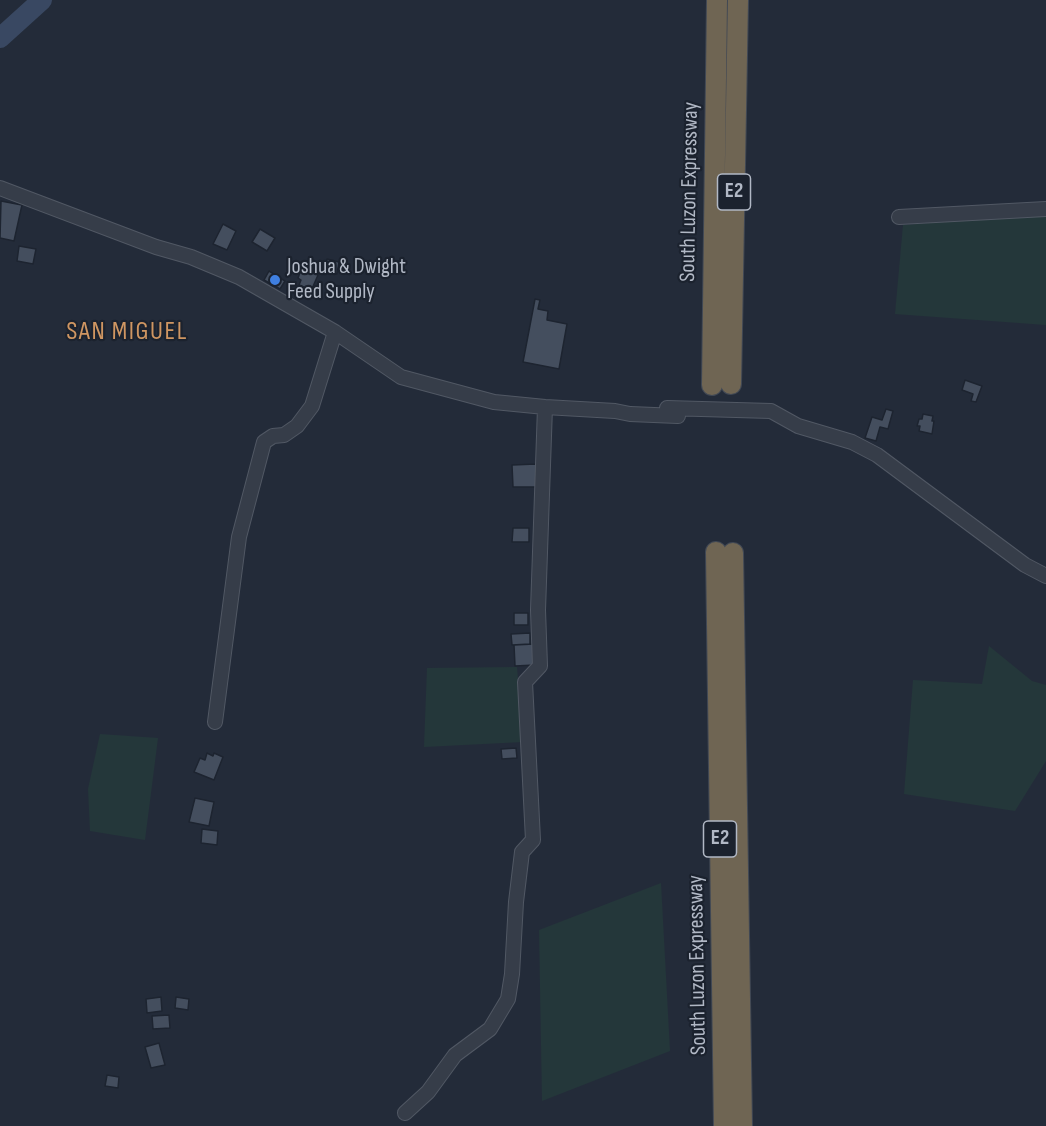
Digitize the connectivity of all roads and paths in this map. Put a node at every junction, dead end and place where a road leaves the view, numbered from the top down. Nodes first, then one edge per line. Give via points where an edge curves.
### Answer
1 (717, 0) edge
2 (738, 0) edge
3 (0, 188) edge
4 (1046, 208) edge
5 (899, 217) dead end
6 (335, 332) junction
7 (545, 407) junction
8 (648, 414) junction
9 (678, 416) dead end
10 (1046, 576) edge
11 (215, 722) dead end
12 (405, 1113) dead end
13 (724, 1126) edge
14 (742, 1126) edge

1 - 2 highway, South Luzon Expressway / E2 via 722,385
3 - 6 street via 239,277
4 - 5 street
6 - 7 street via 401,377 494,402
6 - 11 street via 312,406 297,426 264,442 239,537
7 - 8 street
7 - 12 street via 538,610 540,666 525,682 533,840 522,852 508,999 490,1029 455,1055 428,1092
8 - 9 street
8 - 10 street via 658,408 771,411 798,426 852,442 877,455
13 - 14 highway, South Luzon Expressway / E2 via 724,552

